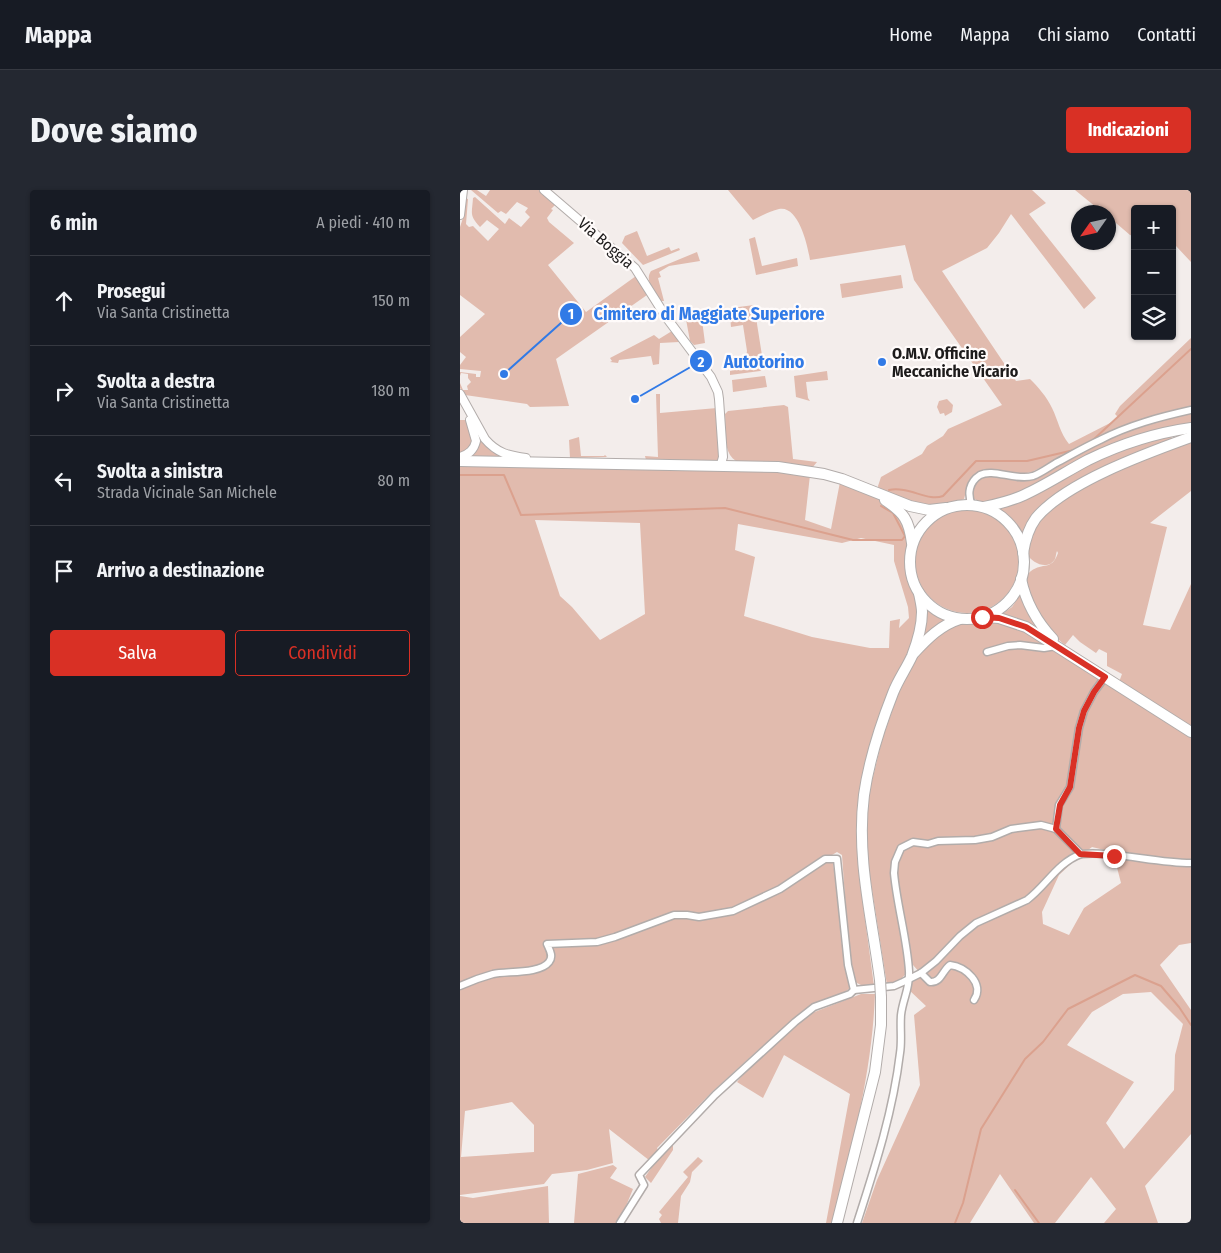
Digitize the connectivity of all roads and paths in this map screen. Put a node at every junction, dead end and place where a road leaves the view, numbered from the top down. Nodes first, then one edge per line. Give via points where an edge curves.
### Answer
1 (463, 190) edge
2 (544, 190) edge
3 (460, 215) edge
4 (1191, 410) edge
5 (1191, 428) edge
6 (723, 435) junction
7 (1191, 437) edge
8 (460, 456) edge
9 (460, 461) edge
10 (557, 462) junction
11 (721, 464) junction
12 (733, 465) junction
13 (863, 487) junction
14 (972, 505) junction
15 (984, 507) junction
16 (946, 508) junction
17 (912, 544) junction
18 (1023, 554) junction
19 (1021, 579) junction
20 (919, 593) junction
21 (982, 617) junction
22 (962, 619) junction
23 (1060, 648) junction
24 (987, 652) dead end
25 (912, 656) junction
26 (1105, 677) junction
27 (1191, 732) edge
28 (1056, 829) junction
29 (1080, 854) junction
30 (1191, 863) edge
31 (921, 973) junction
32 (909, 979) junction
33 (460, 986) edge
34 (854, 990) junction
35 (974, 1000) dead end
36 (620, 1223) edge
37 (837, 1223) edge
38 (857, 1223) edge

1 - 3 street
2 - 6 street, Via Boggia via 635,268 715,385
4 - 14 street via 1150,420 1103,438 1033,476 1015,478 992,472 980,475 970,489 968,497
5 - 15 main road via 1128,443 1025,495
6 - 11 street, Via Boggia
6 - 12 street, Via Boggia via 726,455
7 - 18 main road via 1125,462 1058,498 1030,528
8 - 10 street via 472,450 476,435 460,394 485,439 496,450 512,456
9 - 10 main road
10 - 11 main road
11 - 12 main road
12 - 13 main road via 778,466 824,474
13 - 16 main road via 910,506 929,510
13 - 17 main road via 904,517 909,525
14 - 15 main road
14 - 16 main road
15 - 18 main road via 1010,525 1020,541
16 - 17 main road via 925,522
17 - 20 main road via 910,570
18 - 19 main road
19 - 21 main road via 1008,601
19 - 23 main road via 1035,618
20 - 22 main road via 938,611
20 - 25 main road via 922,611
21 - 22 main road
21 - 23 main road via 1011,621
22 - 25 main road via 940,629
23 - 24 street via 1020,644
23 - 26 main road
25 - 37 main road, bridge via 885,712 864,795 863,859 880,980 880,1026 875,1072
26 - 27 main road
26 - 28 street via 1084,711 1070,787 1060,805
28 - 29 street
28 - 32 street via 1041,825 1011,829 975,840 913,842 901,848 894,873
29 - 30 street
29 - 31 street via 1057,869 1027,900 976,923
31 - 32 street
31 - 35 street via 934,982 940,979 945,968 956,966 975,981 978,994
32 - 34 street via 894,986
32 - 38 street via 901,1017 901,1052 889,1120
33 - 34 street via 496,973 543,966 550,961 547,944 596,942 674,915 699,917 733,911 780,889 825,859 837,859 848,965
34 - 36 street via 814,1007 714,1095 639,1176 644,1185

